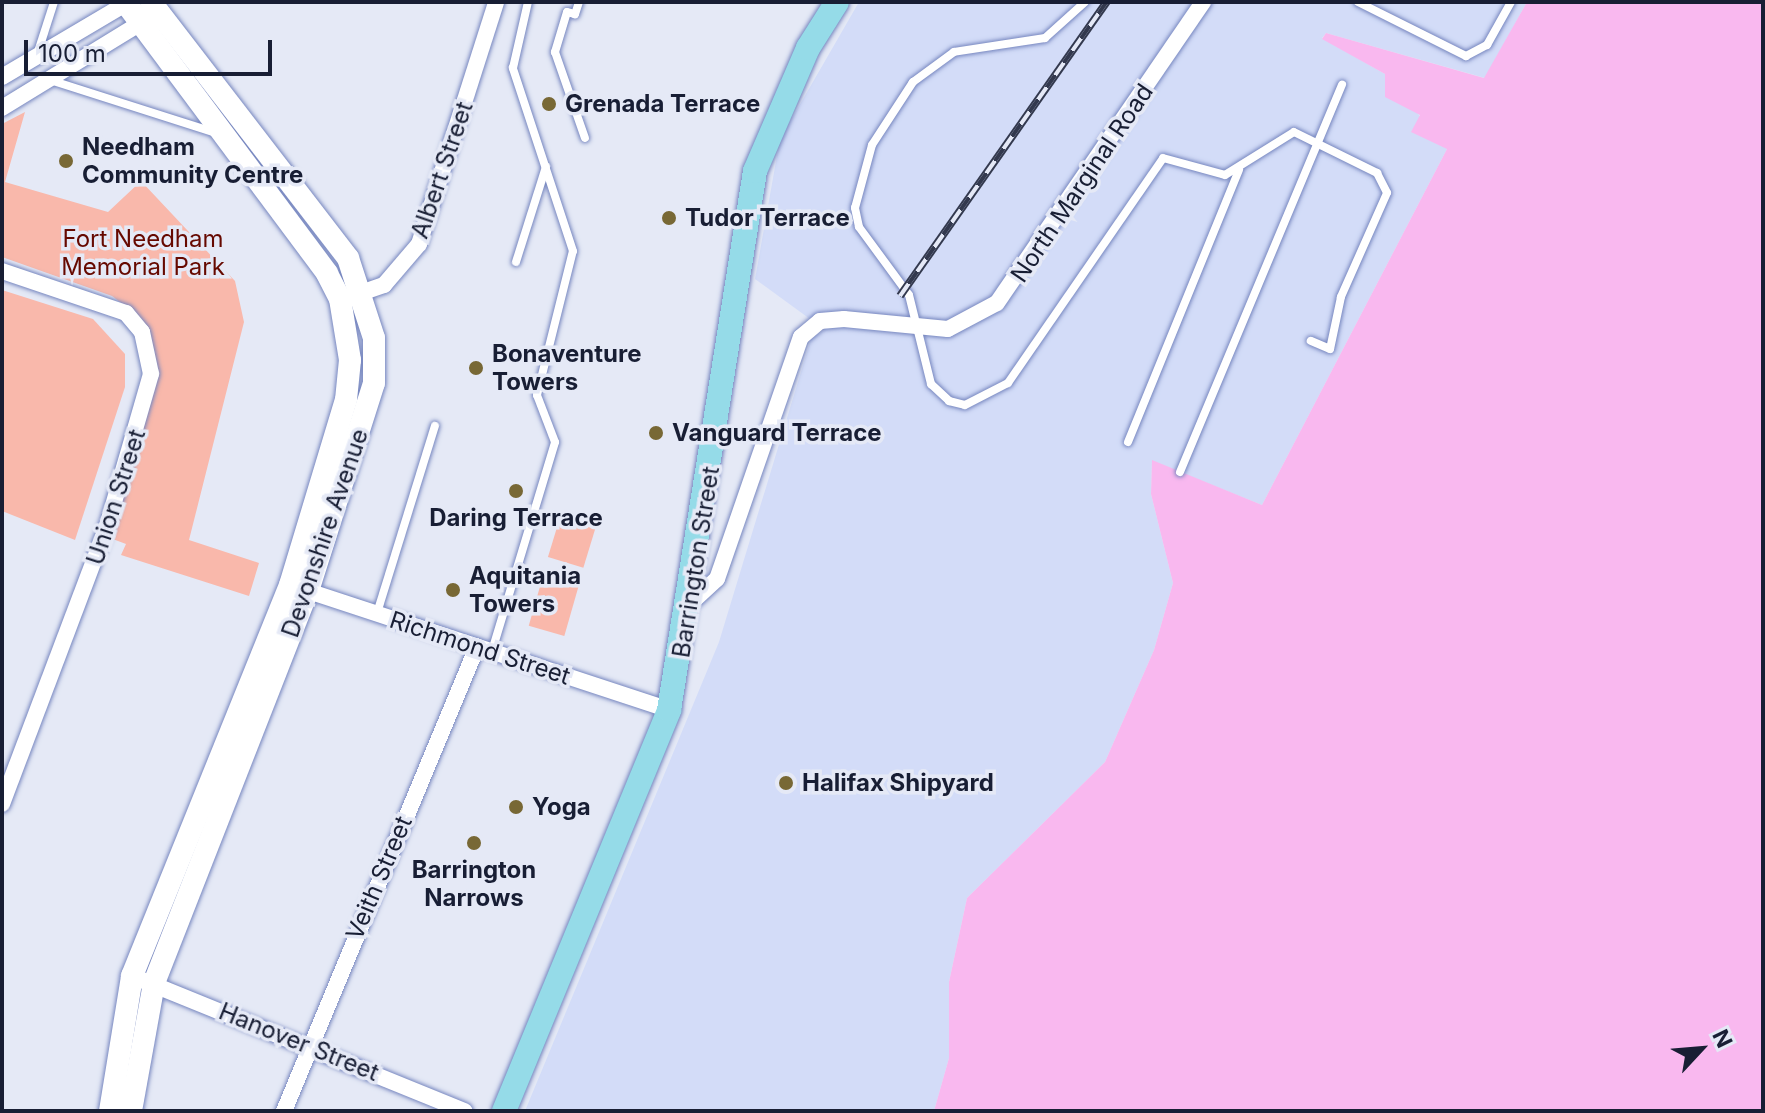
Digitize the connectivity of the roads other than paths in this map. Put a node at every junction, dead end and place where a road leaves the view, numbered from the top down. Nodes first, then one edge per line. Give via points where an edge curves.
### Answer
1 (54, 2) edge
2 (496, 2) edge
3 (528, 2) edge
4 (579, 2) edge
5 (837, 2) edge
6 (1085, 2) edge
7 (1203, 2) edge
8 (1358, 2) edge
9 (1511, 2) edge
10 (126, 3) edge
11 (154, 7) edge
12 (137, 25) junction
13 (37, 57) junction
14 (2, 77) edge
15 (49, 80) junction
16 (1342, 84) dead end
17 (2, 108) edge
18 (222, 135) junction
19 (585, 138) dead end
20 (1318, 141) junction
21 (546, 165) junction
22 (1239, 170) junction
23 (516, 262) dead end
24 (2, 271) edge
25 (363, 293) junction
26 (340, 299) junction
27 (913, 330) junction
28 (1311, 341) dead end
29 (435, 426) dead end
30 (1128, 442) dead end
31 (1180, 472) dead end
32 (299, 588) junction
33 (692, 602) junction
34 (377, 613) junction
35 (484, 650) junction
36 (669, 710) junction
37 (2, 804) edge
38 (132, 976) junction
39 (154, 983) junction
40 (310, 1046) junction
41 (110, 1111) edge
42 (131, 1111) edge
43 (284, 1111) edge
44 (465, 1111) edge
45 (504, 1111) edge

1 - 13 lane
2 - 25 street, Albert Street via 419,244 384,285
3 - 21 lane via 513,68
4 - 19 lane via 575,14 567,12 555,52
5 - 33 main road, Barrington Street via 802,61 755,171
6 - 27 lane via 1045,38 954,52 913,82 886,115 855,208 866,242 909,295
7 - 27 street, North Marginal Road via 1017,284 972,321
8 - 9 lane via 1466,56 1487,45
10 - 12 street, Devonshire Avenue
10 - 13 street
11 - 12 street
11 - 25 street, Devonshire Avenue via 322,218
12 - 15 street
12 - 18 street, Devonshire Avenue
13 - 14 street
13 - 15 street
15 - 17 street
15 - 18 lane
16 - 20 lane
18 - 26 street, Devonshire Avenue via 298,226
20 - 22 lane via 1283,136
20 - 28 lane via 1377,173 1387,193 1341,297 1330,349
20 - 31 lane
21 - 23 lane
21 - 35 lane via 573,251 537,395 555,442
22 - 27 lane via 1211,173 1163,158 1032,354 1008,383 977,401 965,405 938,394
22 - 30 lane
24 - 37 street, Union Street via 126,313 142,332 151,374 107,526
25 - 26 street, Albert Street
25 - 32 street, Devonshire Avenue via 374,383
26 - 32 street, Devonshire Avenue via 350,360 346,400
27 - 33 street, North Marginal Road via 844,319 820,321 801,337 717,579
29 - 34 lane
32 - 34 street, Richmond Street
32 - 38 street, Devonshire Avenue
32 - 39 street, Devonshire Avenue
33 - 36 main road, Barrington Street
34 - 35 street, Richmond Street
35 - 36 street, Richmond Street
35 - 40 street, Veith Street
36 - 45 main road, Barrington Street
38 - 39 street, Hanover Street
38 - 41 street, Devonshire Avenue
39 - 40 street, Hanover Street
39 - 42 street, Devonshire Avenue
40 - 43 street, Veith Street
40 - 44 street, Hanover Street

